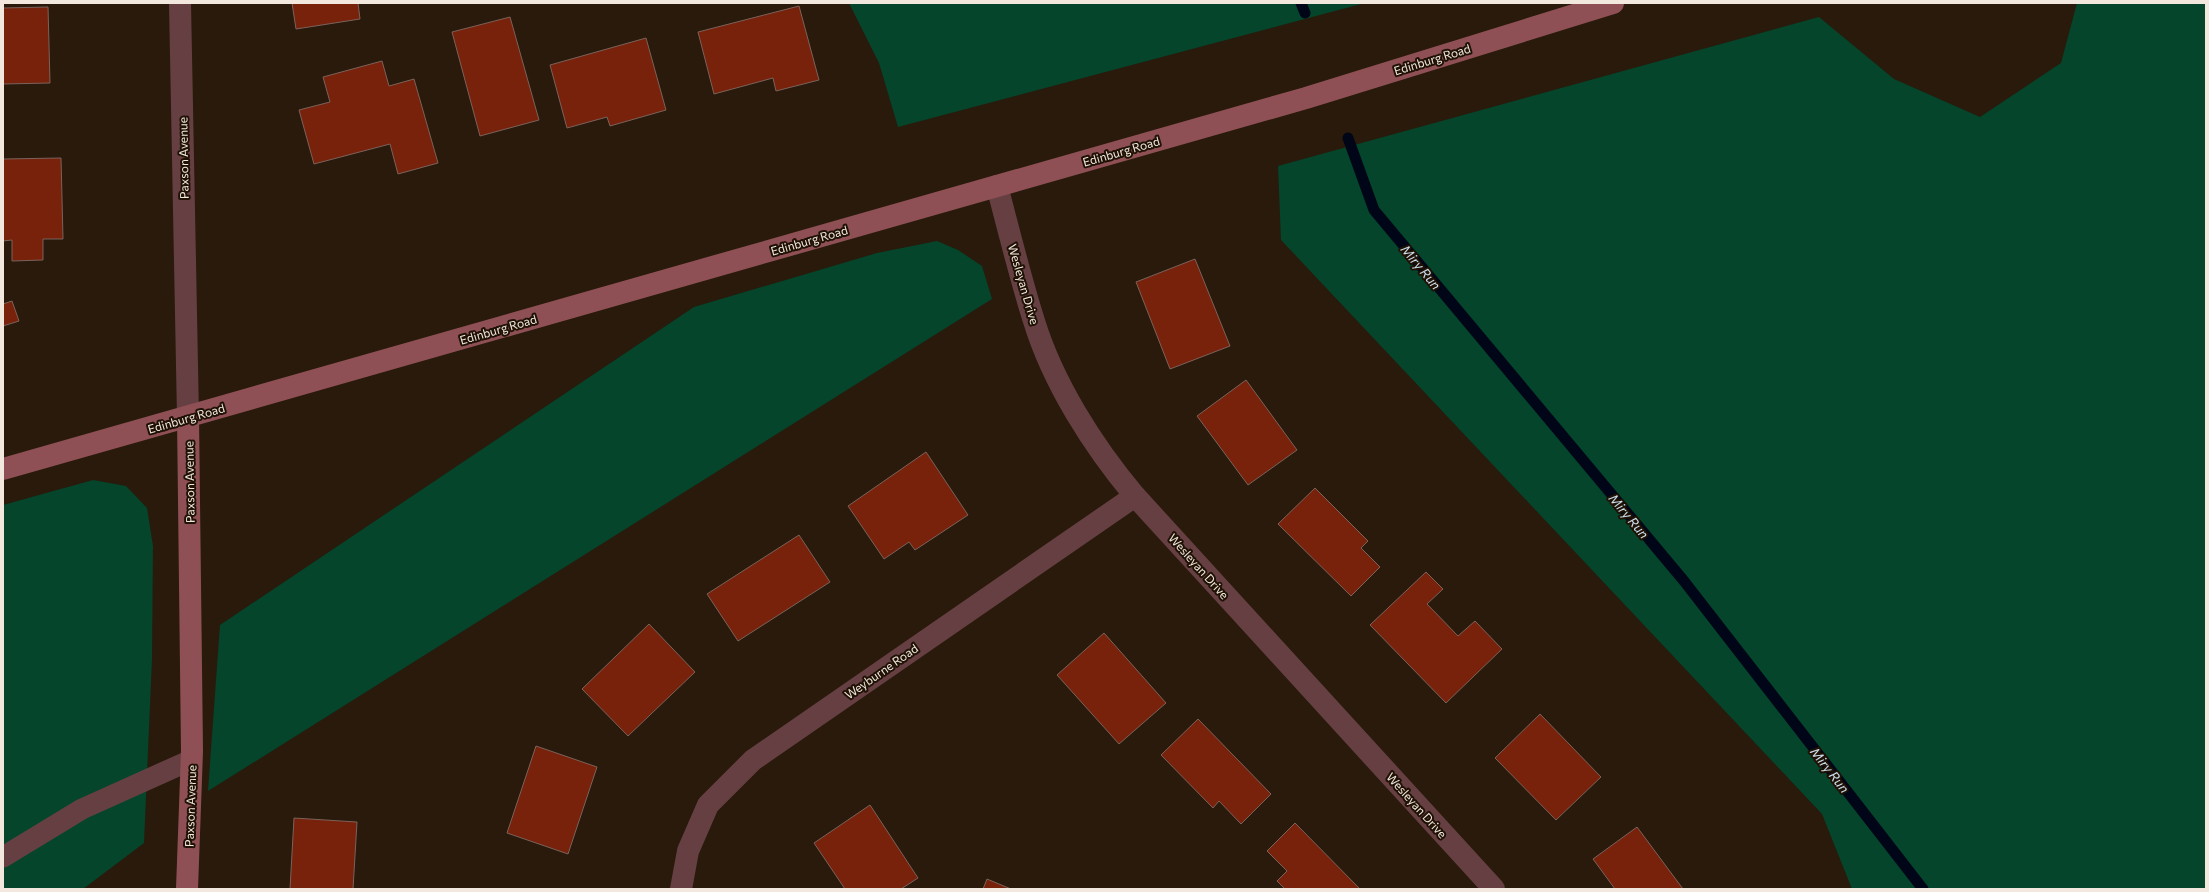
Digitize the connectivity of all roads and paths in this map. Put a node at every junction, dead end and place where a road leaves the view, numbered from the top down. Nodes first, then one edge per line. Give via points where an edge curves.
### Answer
1 (180, 3) edge
2 (1614, 3) edge
3 (997, 186) junction
4 (188, 417) junction
5 (3, 470) edge
6 (1135, 496) junction
7 (191, 760) junction
8 (3, 857) edge
9 (187, 889) edge
10 (681, 889) edge
11 (1494, 889) edge

1 - 4 street, Paxson Avenue
2 - 3 main road, Edinburg Road via 1306,98
3 - 4 main road, Edinburg Road
3 - 6 street, Wesleyan Drive via 1034,322 1062,389 1106,462
4 - 5 main road, Edinburg Road
4 - 7 main road, Paxson Avenue
6 - 10 street, Weyburne Road via 753,760 708,805 688,851
6 - 11 street, Wesleyan Drive
7 - 8 lane via 82,809
7 - 9 main road, Paxson Avenue

